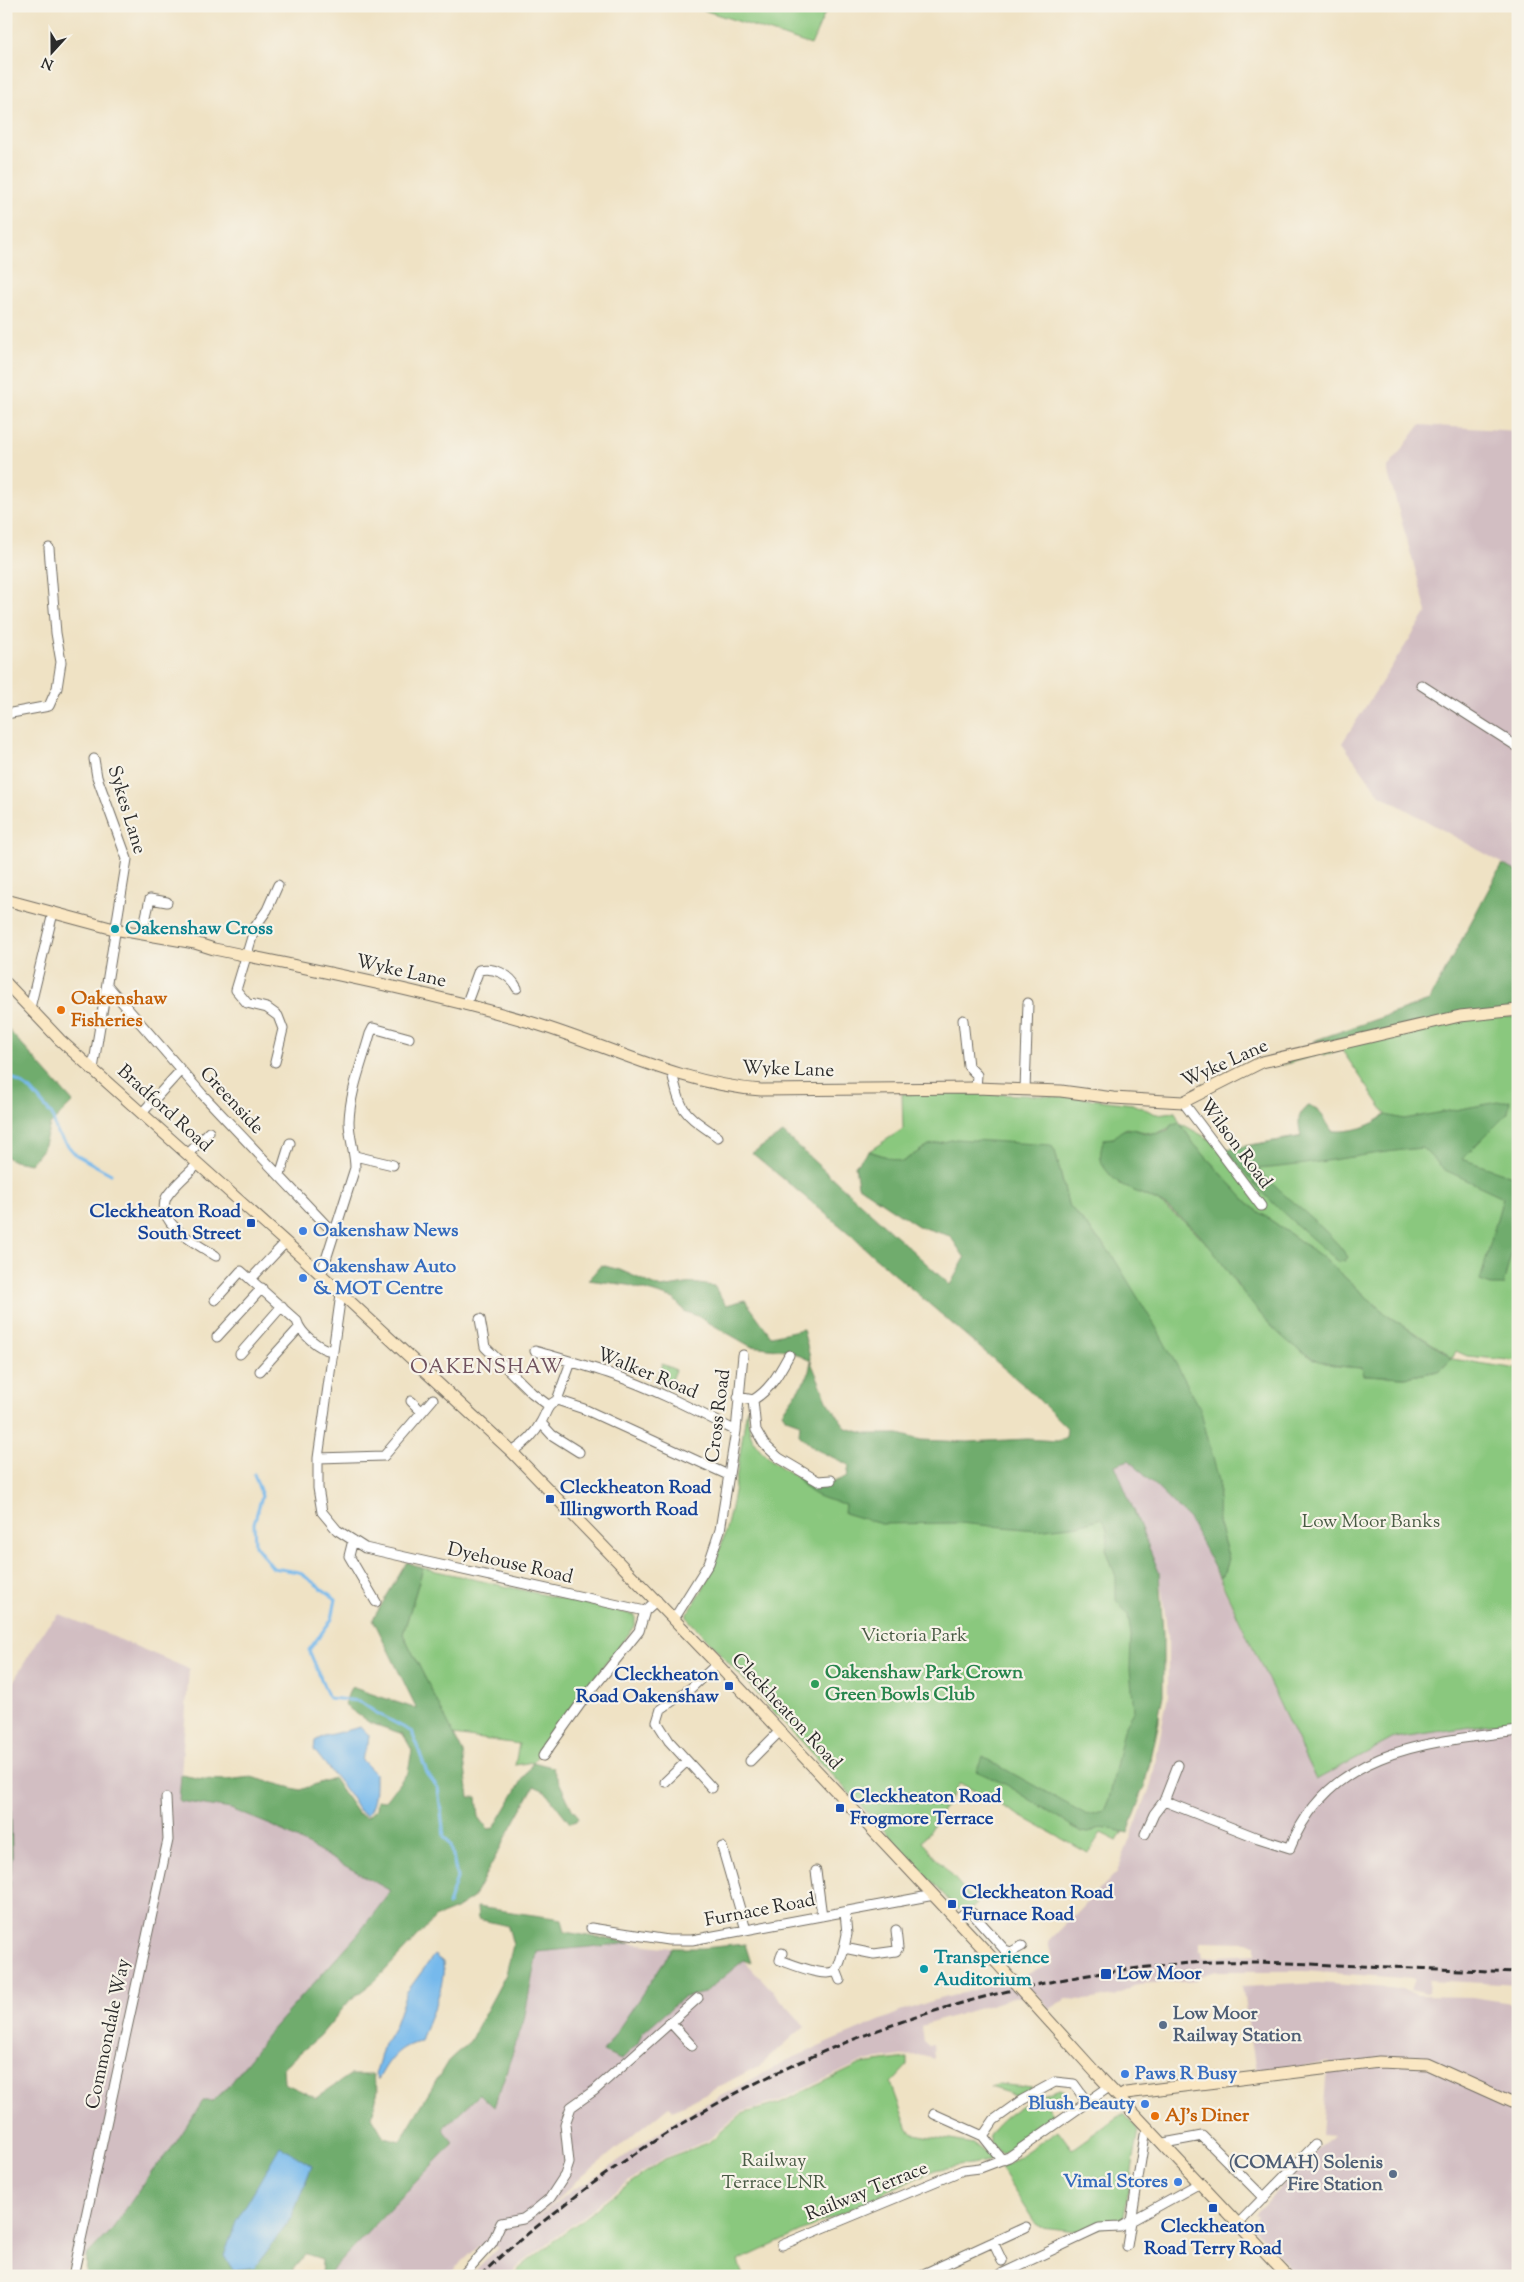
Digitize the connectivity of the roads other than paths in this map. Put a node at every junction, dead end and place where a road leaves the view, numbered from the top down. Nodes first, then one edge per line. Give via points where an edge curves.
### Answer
1 (49, 548) dead end
2 (1421, 685) dead end
3 (6, 714) edge
4 (1518, 748) edge
5 (94, 759) dead end
6 (278, 885) dead end
7 (6, 900) edge
8 (167, 902) dead end
9 (53, 913) junction
10 (114, 929) junction
11 (142, 934) junction
12 (246, 956) junction
13 (6, 983) edge
14 (108, 986) junction
15 (517, 988) dead end
16 (1028, 1003) dead end
17 (466, 1005) junction
18 (30, 1008) junction
19 (1518, 1010) edge
20 (963, 1020) dead end
21 (409, 1038) dead end
22 (275, 1062) dead end
23 (93, 1069) junction
24 (181, 1070) junction
25 (672, 1072) junction
26 (976, 1088) junction
27 (1025, 1090) junction
28 (1183, 1102) junction
29 (142, 1113) junction
30 (209, 1132) dead end
31 (718, 1137) dead end
32 (290, 1143) dead end
33 (188, 1154) junction
34 (355, 1156) junction
35 (198, 1164) junction
36 (393, 1165) dead end
37 (280, 1175) junction
38 (1262, 1206) dead end
39 (336, 1231) junction
40 (285, 1242) junction
41 (216, 1256) dead end
42 (302, 1257) joint
43 (321, 1275) junction
44 (252, 1279) junction
45 (262, 1288) junction
46 (341, 1294) junction
47 (215, 1300) dead end
48 (282, 1306) junction
49 (480, 1319) dead end
50 (298, 1328) junction
51 (217, 1337) dead end
52 (332, 1351) junction
53 (535, 1351) dead end
54 (240, 1354) dead end
55 (744, 1355) dead end
56 (789, 1355) dead end
57 (572, 1362) junction
58 (260, 1371) dead end
59 (738, 1397) junction
60 (433, 1399) dead end
61 (557, 1400) junction
62 (754, 1400) junction
63 (411, 1402) dead end
64 (548, 1405) junction
65 (422, 1412) junction
66 (541, 1423) junction
67 (736, 1431) junction
68 (512, 1452) junction
69 (579, 1452) dead end
70 (318, 1458) junction
71 (728, 1475) junction
72 (831, 1480) dead end
73 (353, 1540) junction
74 (657, 1600) junction
75 (376, 1602) dead end
76 (645, 1612) junction
77 (674, 1619) junction
78 (718, 1664) junction
79 (780, 1731) junction
80 (1518, 1731) edge
81 (543, 1756) dead end
82 (687, 1761) junction
83 (750, 1761) dead end
84 (1178, 1765) dead end
85 (666, 1782) dead end
86 (712, 1788) dead end
87 (166, 1798) dead end
88 (1164, 1801) junction
89 (1145, 1834) dead end
90 (722, 1847) dead end
91 (816, 1871) dead end
92 (934, 1895) junction
93 (845, 1912) junction
94 (822, 1916) junction
95 (957, 1919) junction
96 (591, 1928) dead end
97 (746, 1930) junction
98 (896, 1930) dead end
99 (1022, 1946) dead end
100 (844, 1948) junction
101 (782, 1953) dead end
102 (836, 1970) junction
103 (840, 1980) dead end
104 (698, 1998) dead end
105 (671, 2023) junction
106 (692, 2046) dead end
107 (1109, 2087) junction
108 (1119, 2097) junction
109 (1087, 2102) junction
110 (1518, 2105) edge
111 (934, 2114) dead end
112 (1150, 2129) junction
113 (983, 2136) junction
114 (1164, 2143) junction
115 (1315, 2145) dead end
116 (1002, 2160) junction
117 (1200, 2183) junction
118 (1264, 2198) junction
119 (1130, 2221) junction
120 (1238, 2224) junction
121 (1026, 2227) dead end
122 (993, 2242) junction
123 (782, 2245) dead end
124 (1127, 2246) dead end
125 (1002, 2261) dead end
126 (1001, 2274) dead end
127 (73, 2276) edge
128 (462, 2276) edge
129 (919, 2276) edge
130 (1287, 2276) edge

1 - 3 street via 61,662 57,688 49,706
2 - 4 street
5 - 10 street, Sykes Lane via 97,777 127,859
6 - 12 street via 255,927
7 - 9 street, Wyke Lane
8 - 11 street via 150,899
9 - 10 street, Wyke Lane
9 - 18 street
10 - 11 street, Wyke Lane
10 - 14 street, Sykes Lane
11 - 12 street, Wyke Lane
12 - 17 street, Wyke Lane
12 - 22 street via 236,990 246,1003 267,1008 278,1016 283,1029
13 - 18 street, Bradford Road
14 - 23 street, Sykes Lane
14 - 24 street, Greenside
15 - 17 street via 510,977 495,971 478,970
16 - 27 street
17 - 25 street, Wyke Lane via 533,1023
18 - 23 street, Bradford Road
19 - 28 street, Wyke Lane via 1460,1016 1262,1062
20 - 26 street via 968,1066 977,1075
21 - 34 street via 373,1028 352,1095 349,1123
23 - 29 street, Bradford Road
24 - 29 street
24 - 37 street, Greenside
25 - 26 street, Wyke Lane via 761,1090
25 - 31 street via 678,1101 686,1114
26 - 27 street, Wyke Lane
27 - 28 street, Wyke Lane
28 - 38 street, Wilson Road
29 - 33 street, Bradford Road
30 - 33 street
32 - 37 street
33 - 35 street, Bradford Road
34 - 36 street
34 - 39 street via 355,1168
35 - 40 street, Bradford Road
35 - 41 street via 166,1198 164,1212 170,1225
37 - 39 street, Greenside via 326,1225
39 - 43 street
40 - 42 street, Bradford Road
40 - 44 street
42 - 43 street, Cleckheaton Road
43 - 46 street, Cleckheaton Road
44 - 45 street
44 - 47 street via 241,1271
45 - 48 street
45 - 51 street
46 - 52 street, Dyehouse Road
46 - 68 street, Cleckheaton Road
48 - 50 street via 297,1321
48 - 54 street
49 - 64 street via 485,1347
50 - 52 street via 324,1350
50 - 58 street
52 - 70 street, Dyehouse Road
53 - 57 street, Walker Road
55 - 59 street, Cross Road
56 - 62 street via 775,1381
57 - 61 street
57 - 67 street, Walker Road via 675,1400
59 - 62 street
59 - 67 street, Cross Road
60 - 65 street
61 - 64 street
61 - 71 street via 584,1409
62 - 72 street via 756,1430 764,1444 779,1458 818,1481
63 - 65 street
64 - 66 street
65 - 70 street via 384,1456
66 - 68 street
66 - 69 street via 552,1435
67 - 71 street, Cross Road
68 - 74 street, Cleckheaton Road
70 - 73 street, Dyehouse Road via 322,1512 337,1530
71 - 77 street, Cross Road via 720,1530 709,1563
73 - 75 street via 349,1556
73 - 76 street, Dyehouse Road via 365,1548
74 - 76 street
74 - 77 street, Cleckheaton Road
76 - 81 street via 639,1631
77 - 78 street, Cleckheaton Road
78 - 79 street, Cleckheaton Road
78 - 82 street via 661,1709 658,1722 669,1741
79 - 83 street
79 - 92 street, Cleckheaton Road
80 - 88 street via 1408,1748 1350,1772 1313,1805 1290,1848
82 - 85 street
82 - 86 street
84 - 88 street
87 - 127 street, Commondale Way via 168,1840
88 - 89 street
90 - 97 street
91 - 94 street
92 - 93 street, Furnace Road
92 - 95 street, Cleckheaton Road
93 - 94 street, Furnace Road
93 - 100 street via 847,1934
94 - 97 street, Furnace Road
95 - 99 street via 967,1911 972,1913 1006,1950 1012,1952
95 - 107 street, Cleckheaton Road, bridge
96 - 97 street, Furnace Road via 668,1940 692,1940
98 - 100 street via 896,1951 874,1954
100 - 102 street
101 - 102 street via 780,1960 819,1972
102 - 103 street
104 - 105 street
105 - 106 street
105 - 128 street via 595,2090 570,2107 565,2124 568,2163 565,2175 550,2198 533,2212 523,2219 502,2223 492,2243
107 - 108 street, Cleckheaton Road
107 - 109 street, Railway Terrace
108 - 110 street via 1126,2093 1379,2062 1427,2064
108 - 112 street, Cleckheaton Road
109 - 113 street via 1074,2084 1055,2082 994,2120
109 - 116 street, Railway Terrace
111 - 113 street
112 - 114 street, Cleckheaton Road
112 - 119 street via 1145,2135
113 - 116 street
114 - 117 street, Cleckheaton Road
114 - 118 street via 1202,2136
115 - 118 street
116 - 123 street, Railway Terrace via 963,2170
117 - 119 street
117 - 120 street, Cleckheaton Road
118 - 120 street
119 - 124 street
119 - 126 street via 1120,2227 1099,2228
120 - 130 street, Cleckheaton Road
121 - 122 street
122 - 125 street
122 - 129 street

